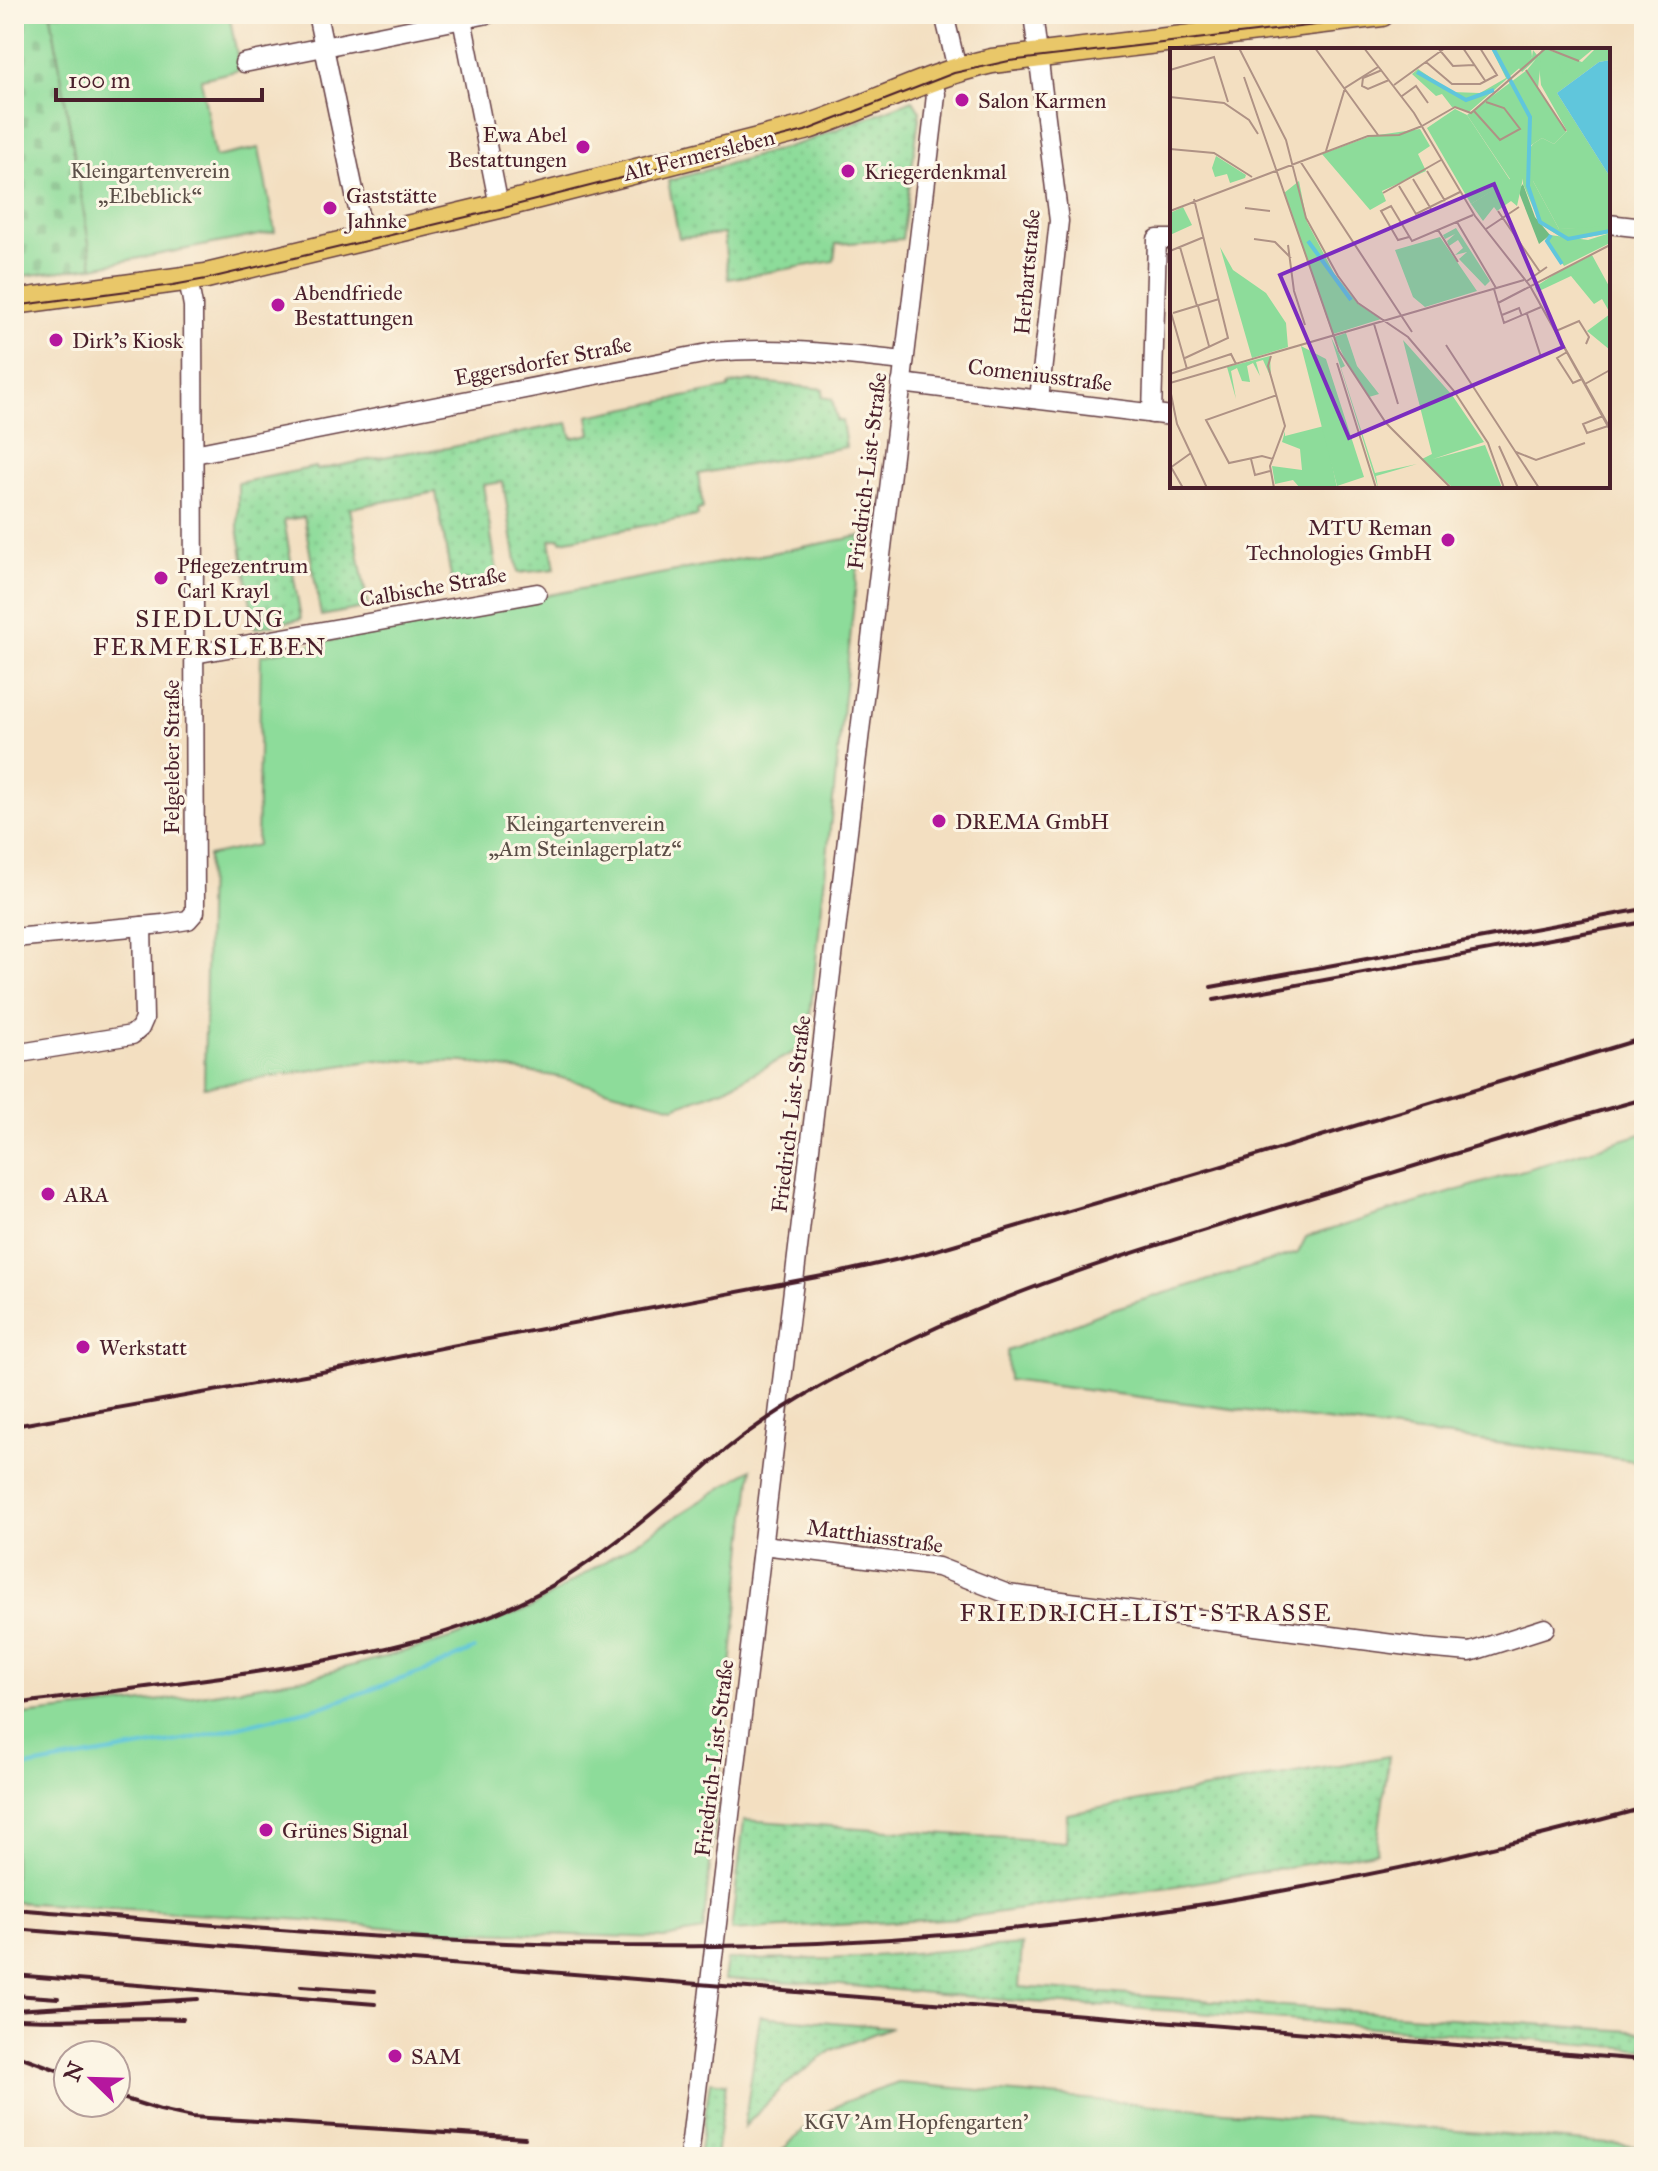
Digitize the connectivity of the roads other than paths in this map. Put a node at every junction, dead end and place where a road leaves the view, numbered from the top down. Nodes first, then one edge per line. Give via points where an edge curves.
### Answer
1 (317, 14) edge
2 (488, 14) edge
3 (944, 14) edge
4 (1033, 14) edge
5 (1382, 14) edge
6 (462, 19) junction
7 (1232, 41) edge
8 (323, 47) junction
9 (1040, 54) junction
10 (244, 63) dead end
11 (957, 69) junction
12 (932, 77) junction
13 (499, 206) junction
14 (1610, 224) edge
15 (1644, 228) edge
16 (364, 238) junction
17 (1170, 239) edge
18 (188, 279) junction
19 (14, 302) edge
20 (904, 361) junction
21 (901, 383) junction
22 (1039, 399) junction
23 (1152, 414) junction
24 (1170, 416) edge
25 (194, 454) junction
26 (537, 593) dead end
27 (194, 654) junction
28 (142, 926) junction
29 (14, 938) edge
30 (14, 1054) edge
31 (763, 1545) junction
32 (1545, 1628) dead end
33 (689, 2157) edge

1 - 8 street
2 - 6 street
3 - 11 street
4 - 9 street, Herbartstraße
5 - 7 main road, Alt Fermersleben
6 - 8 street
6 - 13 street
7 - 9 main road, Alt Fermersleben
8 - 10 street
8 - 16 street
9 - 11 main road, Alt Fermersleben
9 - 22 street, Herbartstraße via 1059,221
11 - 12 main road, Alt Fermersleben
12 - 13 main road, Alt Fermersleben via 805,128
12 - 20 street, Friedrich-List-Straße via 936,94
13 - 16 main road, Alt Fermersleben
14 - 15 street
16 - 18 main road, Alt Fermersleben
17 - 23 street via 1157,239
18 - 19 main road, Alt Fermersleben
18 - 25 street, Felgeleber Straße via 193,306
20 - 21 street, Friedrich-List-Straße
20 - 25 street, Eggersdorfer Straße via 795,350 713,352
21 - 22 street, Comeniusstraße
21 - 31 street, Friedrich-List-Straße
22 - 23 street, Comeniusstraße
23 - 24 street, Comeniusstraße
25 - 27 street, Felgeleber Straße
26 - 27 street, Calbische Straße
27 - 28 street, Felgeleber Straße via 195,912 188,920
28 - 29 street
28 - 30 street via 140,1028 132,1035
31 - 32 street, Matthiasstraße via 938,1567 1008,1594 1424,1648 1470,1652
31 - 33 street, Friedrich-List-Straße

